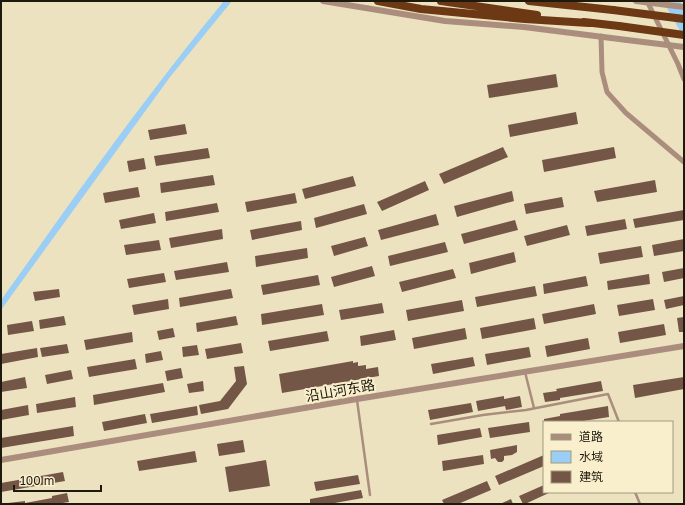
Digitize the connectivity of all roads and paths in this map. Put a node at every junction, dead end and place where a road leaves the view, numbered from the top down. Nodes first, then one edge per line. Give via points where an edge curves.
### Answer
1 (323, 1) edge
2 (378, 1) edge
3 (441, 1) edge
4 (529, 1) edge
5 (559, 1) edge
6 (636, 1) edge
7 (647, 1) edge
8 (684, 7) edge
9 (591, 8) junction
10 (684, 19) edge
11 (589, 23) junction
12 (684, 35) edge
13 (601, 36) junction
14 (684, 47) edge
15 (684, 79) edge
16 (684, 162) edge
17 (684, 346) edge
18 (525, 372) junction
19 (357, 399) junction
20 (534, 408) junction
21 (619, 421) edge
22 (431, 424) dead end
23 (1, 460) edge
24 (635, 493) edge
25 (370, 494) dead end
26 (640, 504) edge

1 - 13 street via 445,21
2 - 11 highway via 421,9
3 - 11 highway
4 - 9 highway
5 - 9 highway
6 - 8 street, bridge
7 - 15 street
9 - 10 highway, bridge
11 - 12 highway, bridge
13 - 14 street, bridge
13 - 16 street via 602,72 607,92 626,113
17 - 18 street, 沿山河东路
18 - 19 street, 沿山河东路
18 - 20 lane
19 - 23 street, 沿山河东路
19 - 25 lane
20 - 21 lane via 608,394
20 - 22 lane
24 - 26 lane

